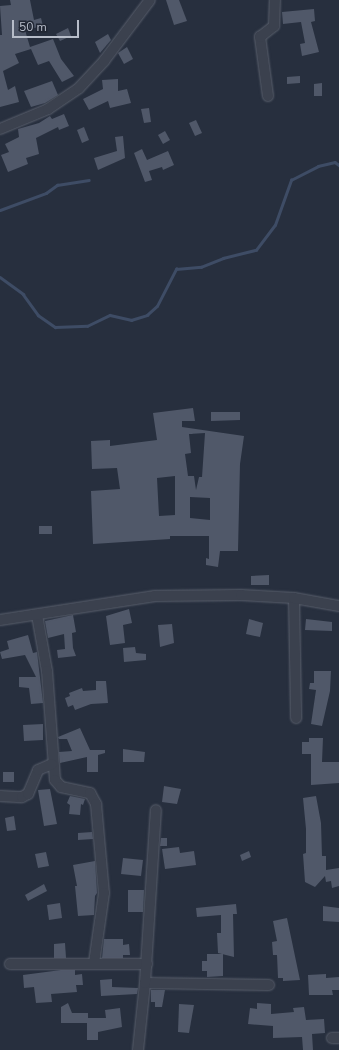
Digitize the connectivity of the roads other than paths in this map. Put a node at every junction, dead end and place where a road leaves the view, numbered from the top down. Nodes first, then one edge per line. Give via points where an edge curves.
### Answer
1 (150, 0) edge
2 (275, 0) edge
3 (268, 96) dead end
4 (0, 129) edge
5 (294, 598) junction
6 (339, 606) edge
7 (37, 615) junction
8 (0, 620) edge
9 (296, 718) dead end
10 (52, 764) junction
11 (0, 796) edge
12 (156, 810) dead end
13 (94, 963) junction
14 (10, 964) dead end
15 (147, 964) junction
16 (145, 982) junction
17 (269, 985) dead end
18 (138, 1050) edge

1 - 4 street via 104,61 79,88 48,109
2 - 3 street via 274,26 260,37
5 - 6 street
5 - 7 street via 241,595 155,596
5 - 9 street
7 - 8 street
7 - 10 street via 47,670
10 - 11 street via 38,770 28,794 22,798
10 - 13 street via 58,784 90,793 96,804 104,893
12 - 15 street
13 - 14 street
13 - 15 street
15 - 16 street
16 - 17 street
16 - 18 street

